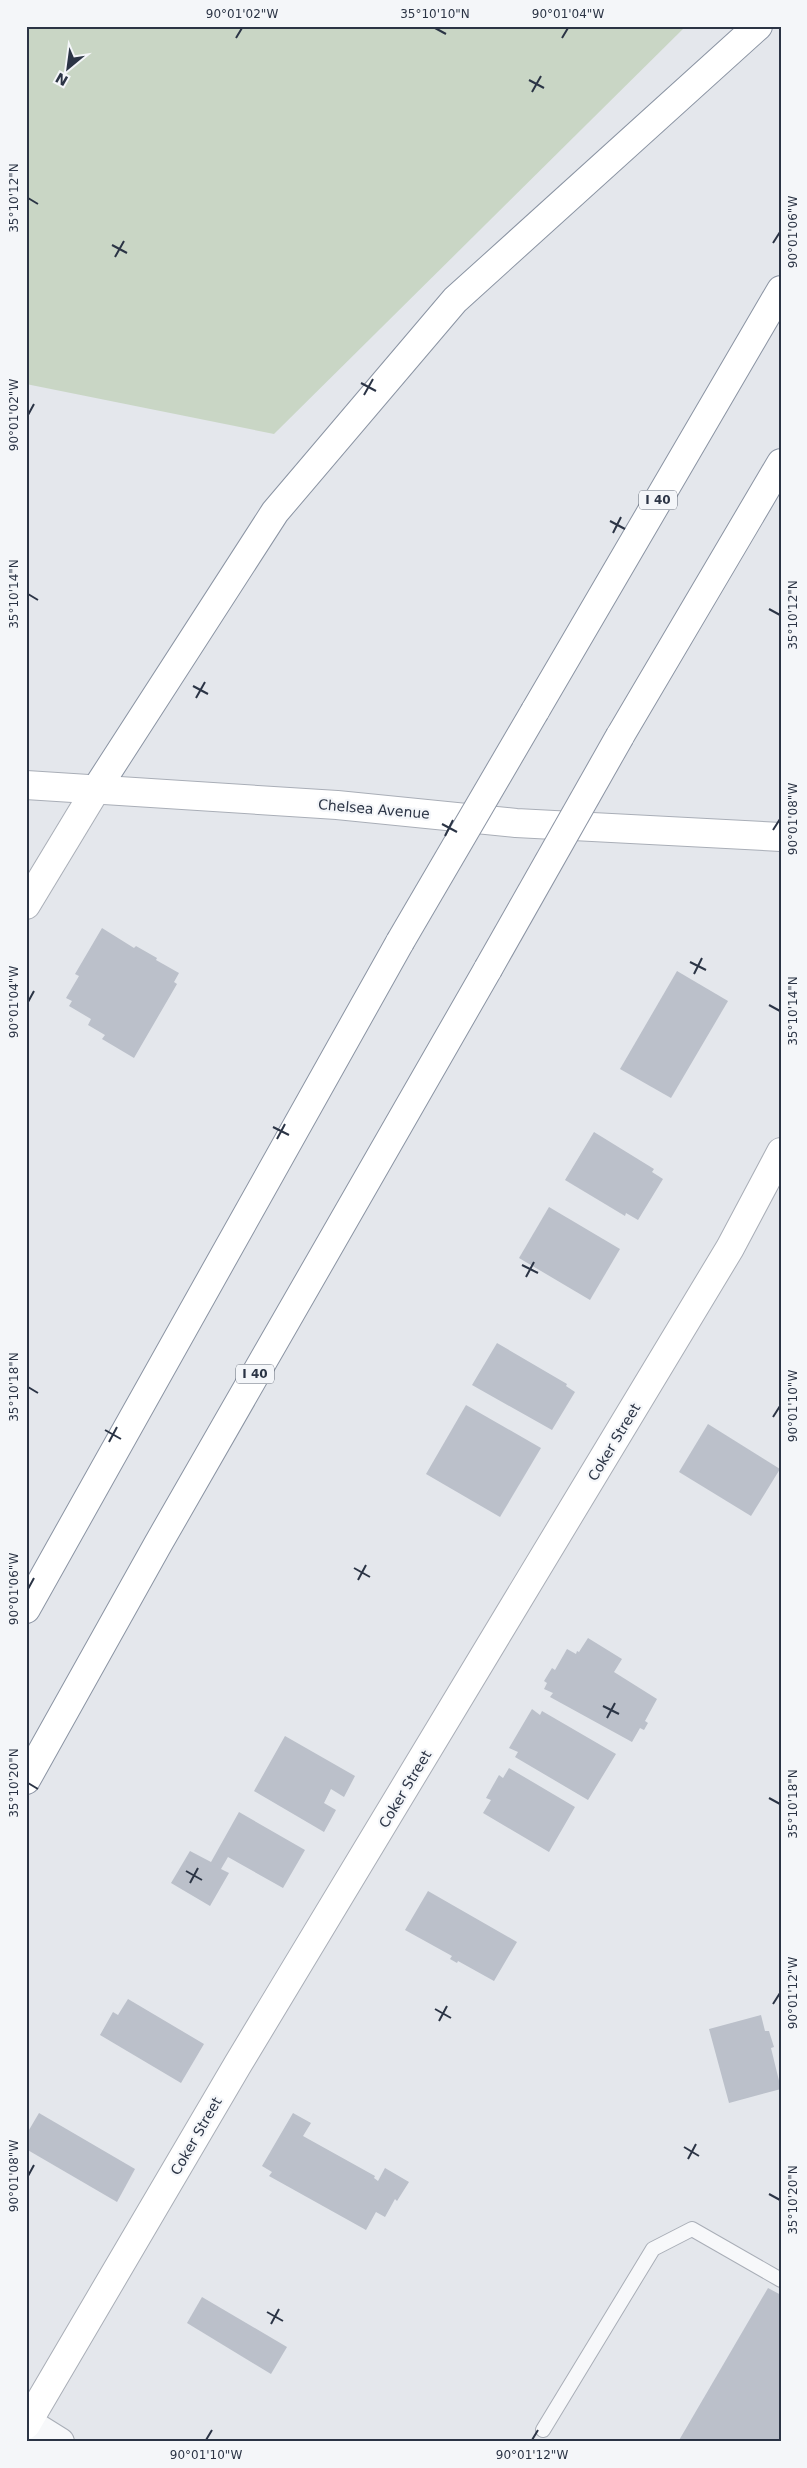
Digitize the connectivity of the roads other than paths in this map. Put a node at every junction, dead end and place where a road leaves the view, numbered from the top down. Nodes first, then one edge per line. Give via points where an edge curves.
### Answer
1 (758, 26) edge
2 (781, 290) edge
3 (781, 463) edge
4 (26, 785) edge
5 (95, 791) junction
6 (781, 837) edge
7 (26, 905) edge
8 (781, 1152) edge
9 (26, 1609) edge
10 (26, 1780) edge
11 (781, 2280) edge
12 (27, 2424) edge
13 (543, 2430) dead end
14 (60, 2442) edge

1 - 5 main road via 455,300 275,512
2 - 9 main road, I 40, bridge via 400,942
3 - 10 main road, I 40, bridge via 620,736
4 - 5 main road, Chelsea Avenue
5 - 6 main road, Chelsea Avenue via 188,794 516,823
5 - 7 main road
8 - 12 main road, Coker Street via 730,1248 238,2064
11 - 13 lane via 692,2228 653,2249
12 - 14 street

